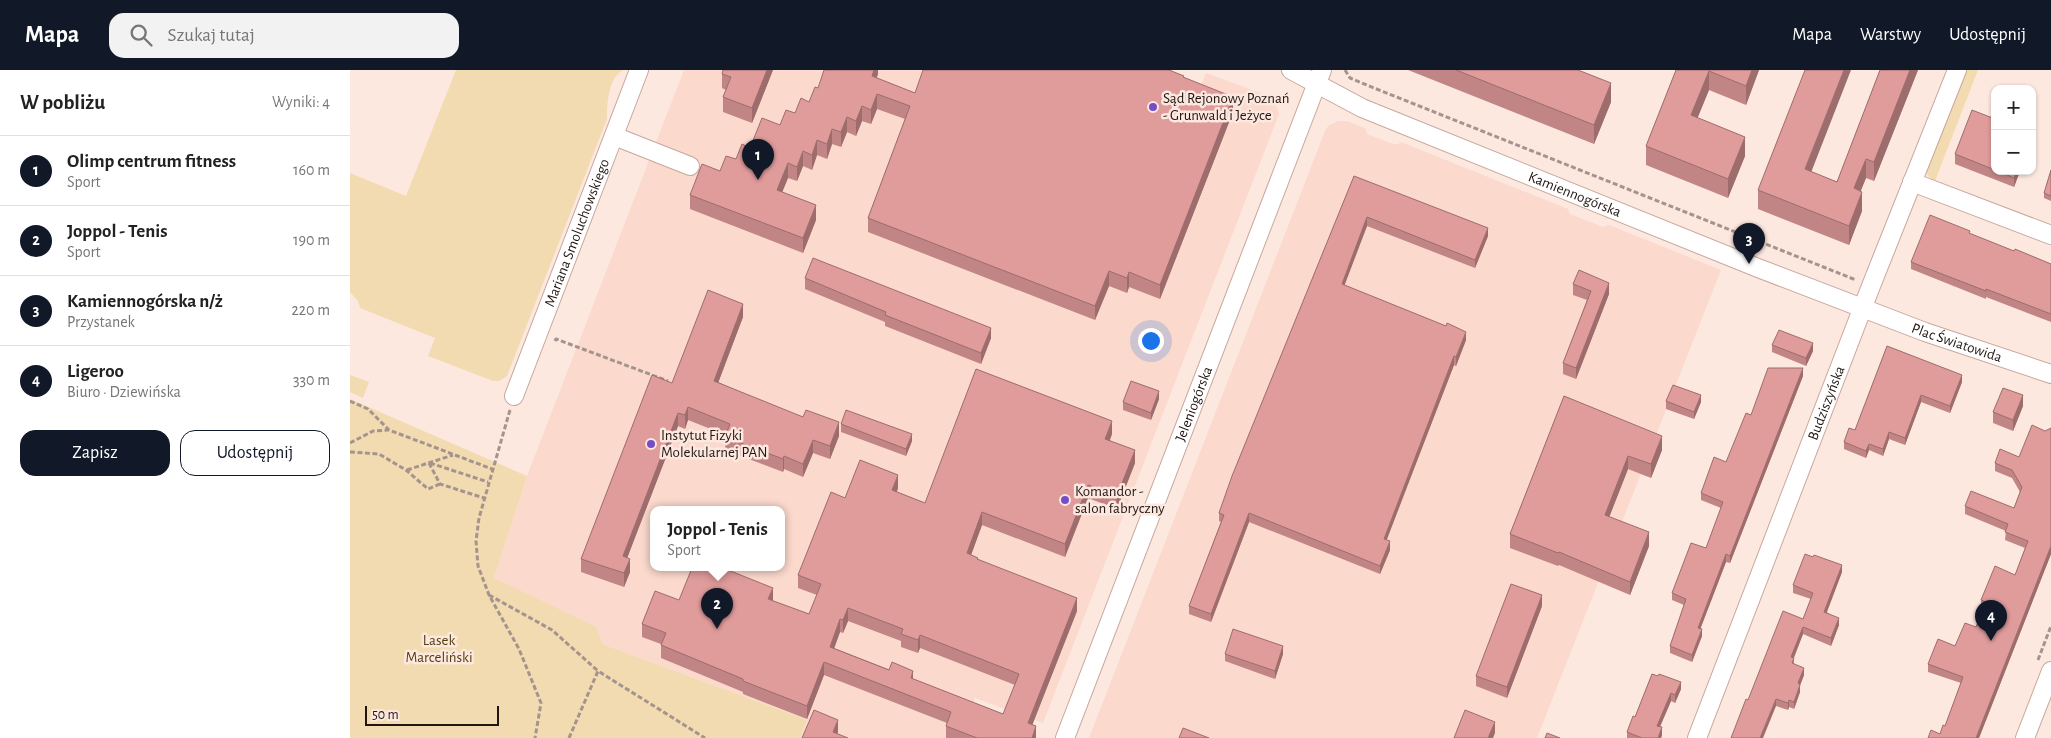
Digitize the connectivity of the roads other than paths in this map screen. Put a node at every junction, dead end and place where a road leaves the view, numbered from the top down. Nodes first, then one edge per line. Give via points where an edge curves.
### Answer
1 (639, 70) edge
2 (1291, 70) edge
3 (1957, 70) edge
4 (1320, 77) edge
5 (614, 136) junction
6 (690, 166) dead end
7 (1912, 182) junction
8 (2051, 234) edge
9 (1862, 309) junction
10 (2051, 374) edge
11 (514, 396) road end
12 (2051, 671) edge
13 (1065, 738) edge
14 (1697, 738) edge
15 (2024, 738) edge

1 - 5 street, Mariana Smoluchowskiego
2 - 4 street, Kamiennogórska
3 - 7 street, Budziszyńska
4 - 9 street, Kamiennogórska via 1362,108
4 - 13 street, Jeleniogórska
5 - 6 street
5 - 11 street, Mariana Smoluchowskiego
7 - 8 street
7 - 9 street, Budziszyńska
9 - 10 street, Plac Światowida
9 - 14 street, Budziszyńska
12 - 15 street

